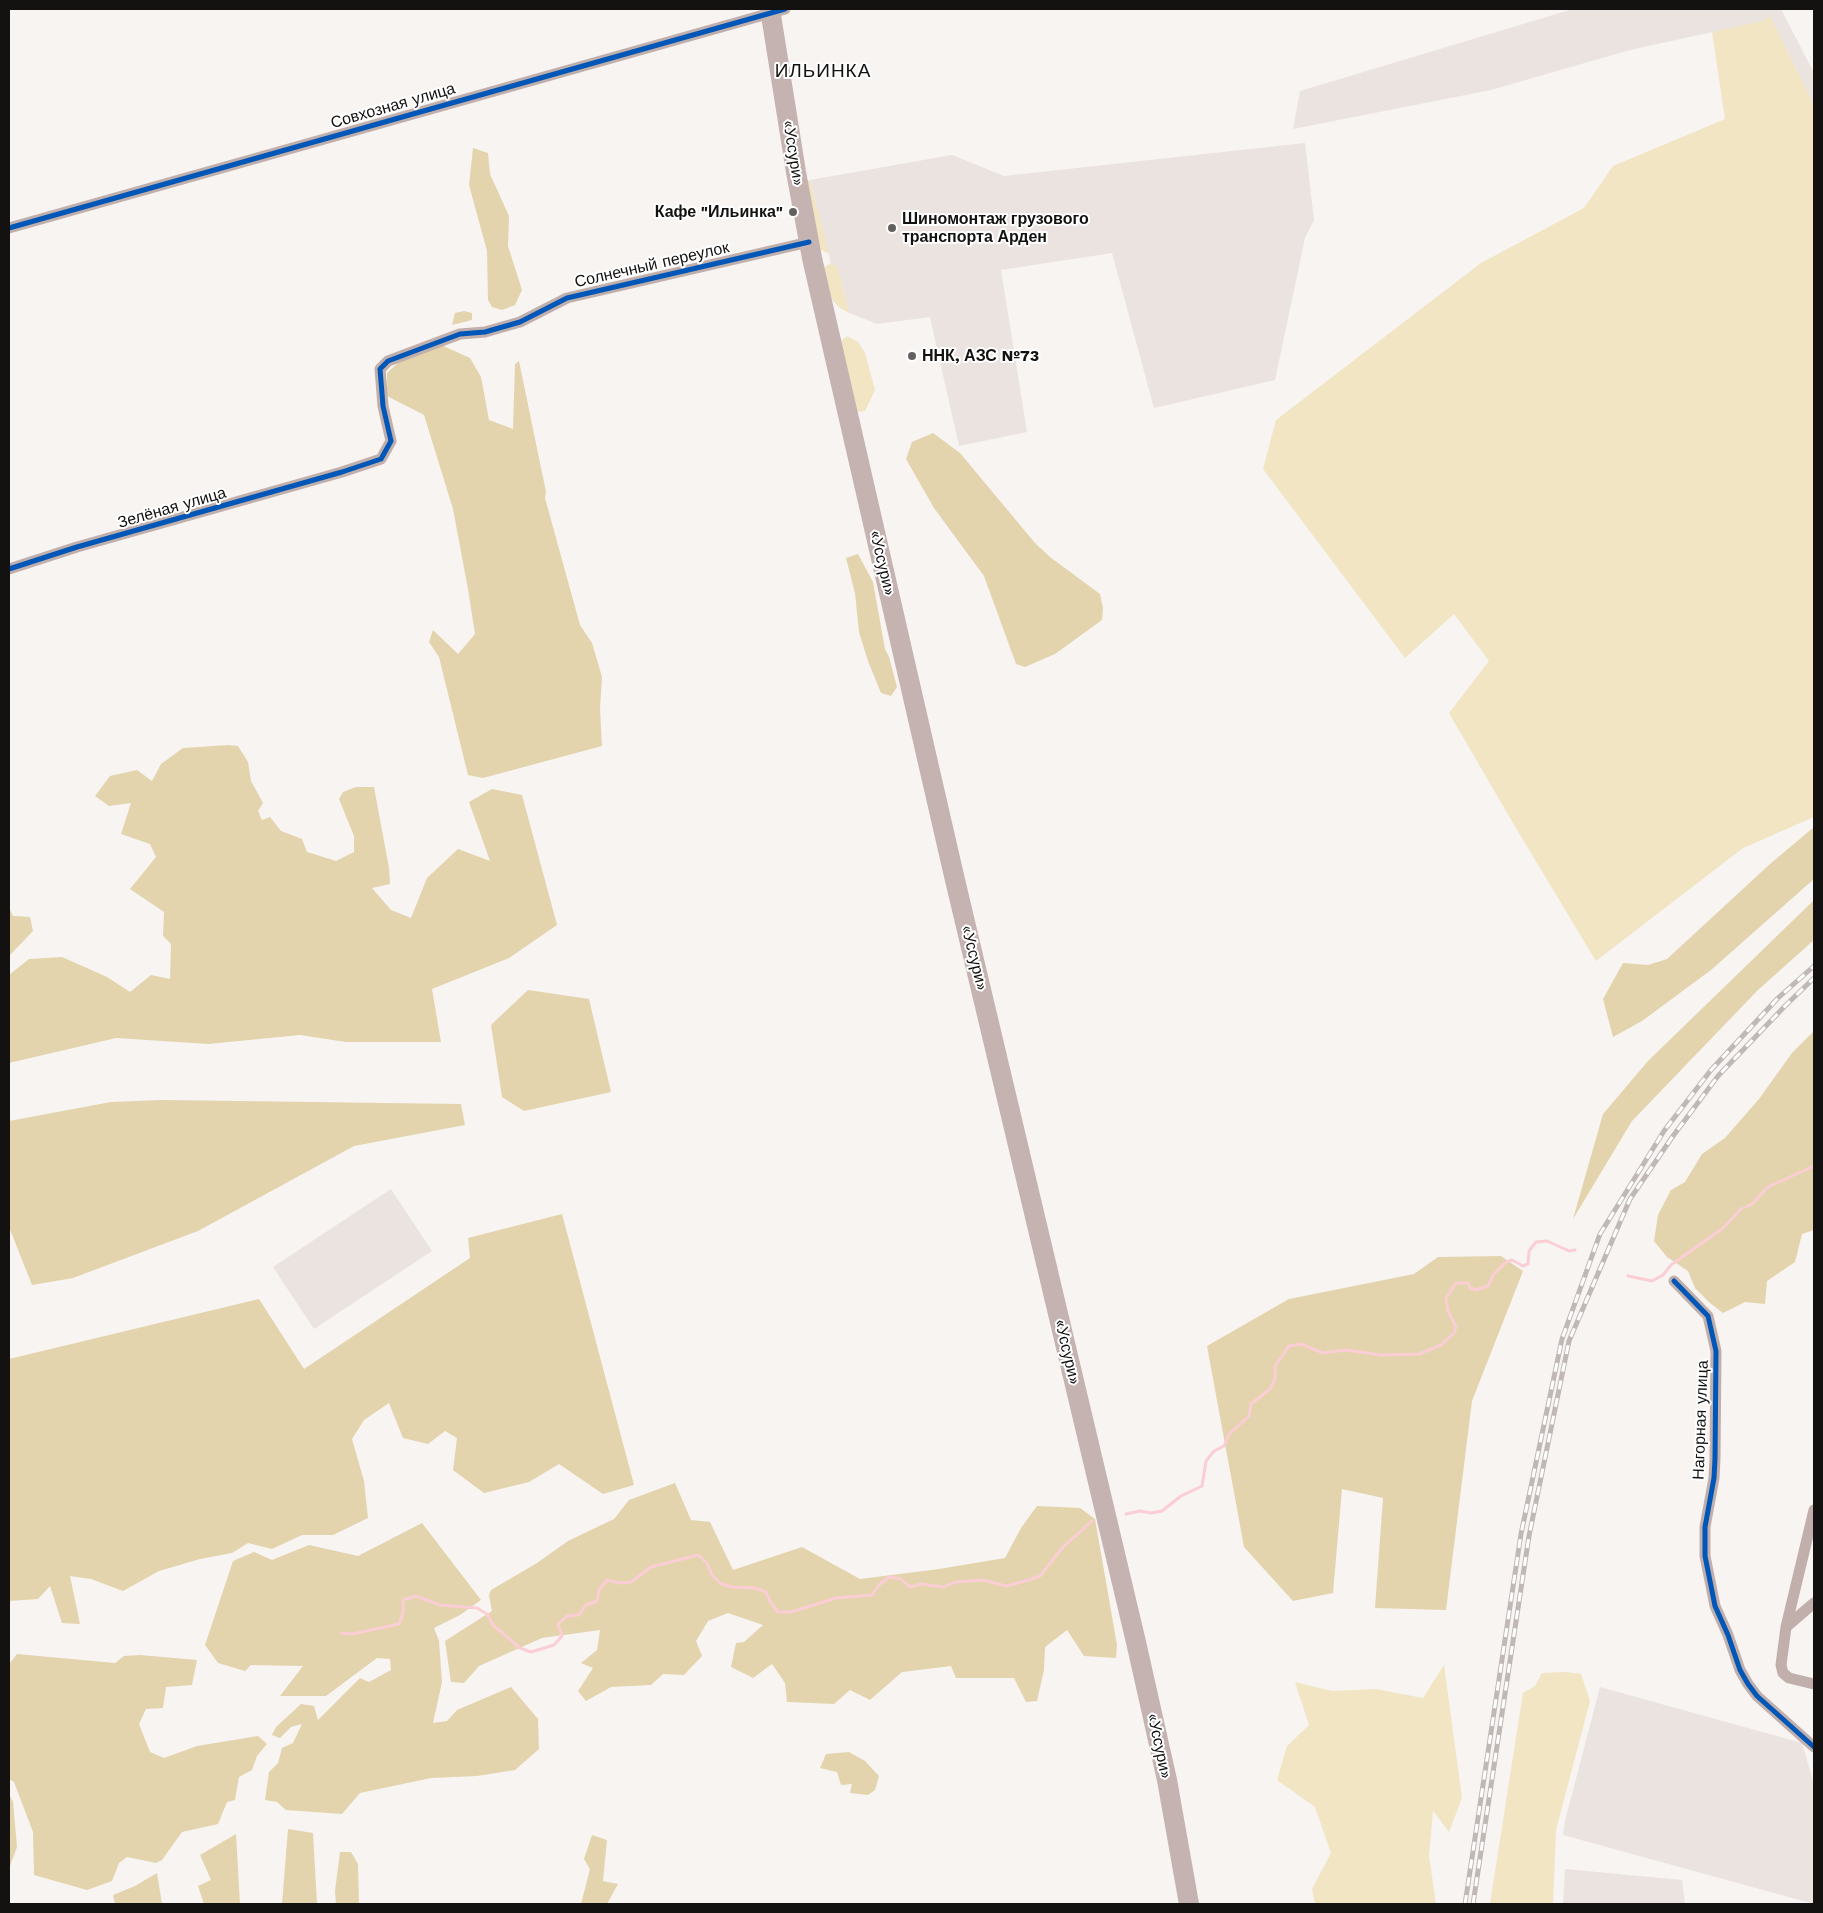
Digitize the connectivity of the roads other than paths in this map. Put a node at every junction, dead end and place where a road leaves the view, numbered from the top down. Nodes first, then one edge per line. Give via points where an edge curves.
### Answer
1 (775, 10) edge
2 (9, 228) edge
3 (809, 242) junction
4 (342, 472) joint
5 (9, 569) edge
6 (1674, 1281) dead end
7 (1814, 1510) edge
8 (1814, 1602) edge
9 (1786, 1627) junction
10 (1814, 1684) edge
11 (1814, 1747) edge
12 (1189, 1904) edge

1 - 2 street, Совхозная улица
1 - 3 highway, «Уссури»
3 - 4 street, Солнечный переулок via 567,298 520,322 485,332 460,334 388,360 380,369 383,406 391,441 381,459
3 - 12 highway, «Уссури» via 955,880 1136,1642 1167,1780
4 - 5 street, Зелёная улица
6 - 11 street, Нагорная улица via 1708,1316 1716,1351 1714,1478 1705,1527 1705,1556 1715,1606 1748,1684
7 - 9 street
8 - 9 street
9 - 10 street via 1781,1665 1783,1673 1789,1678

